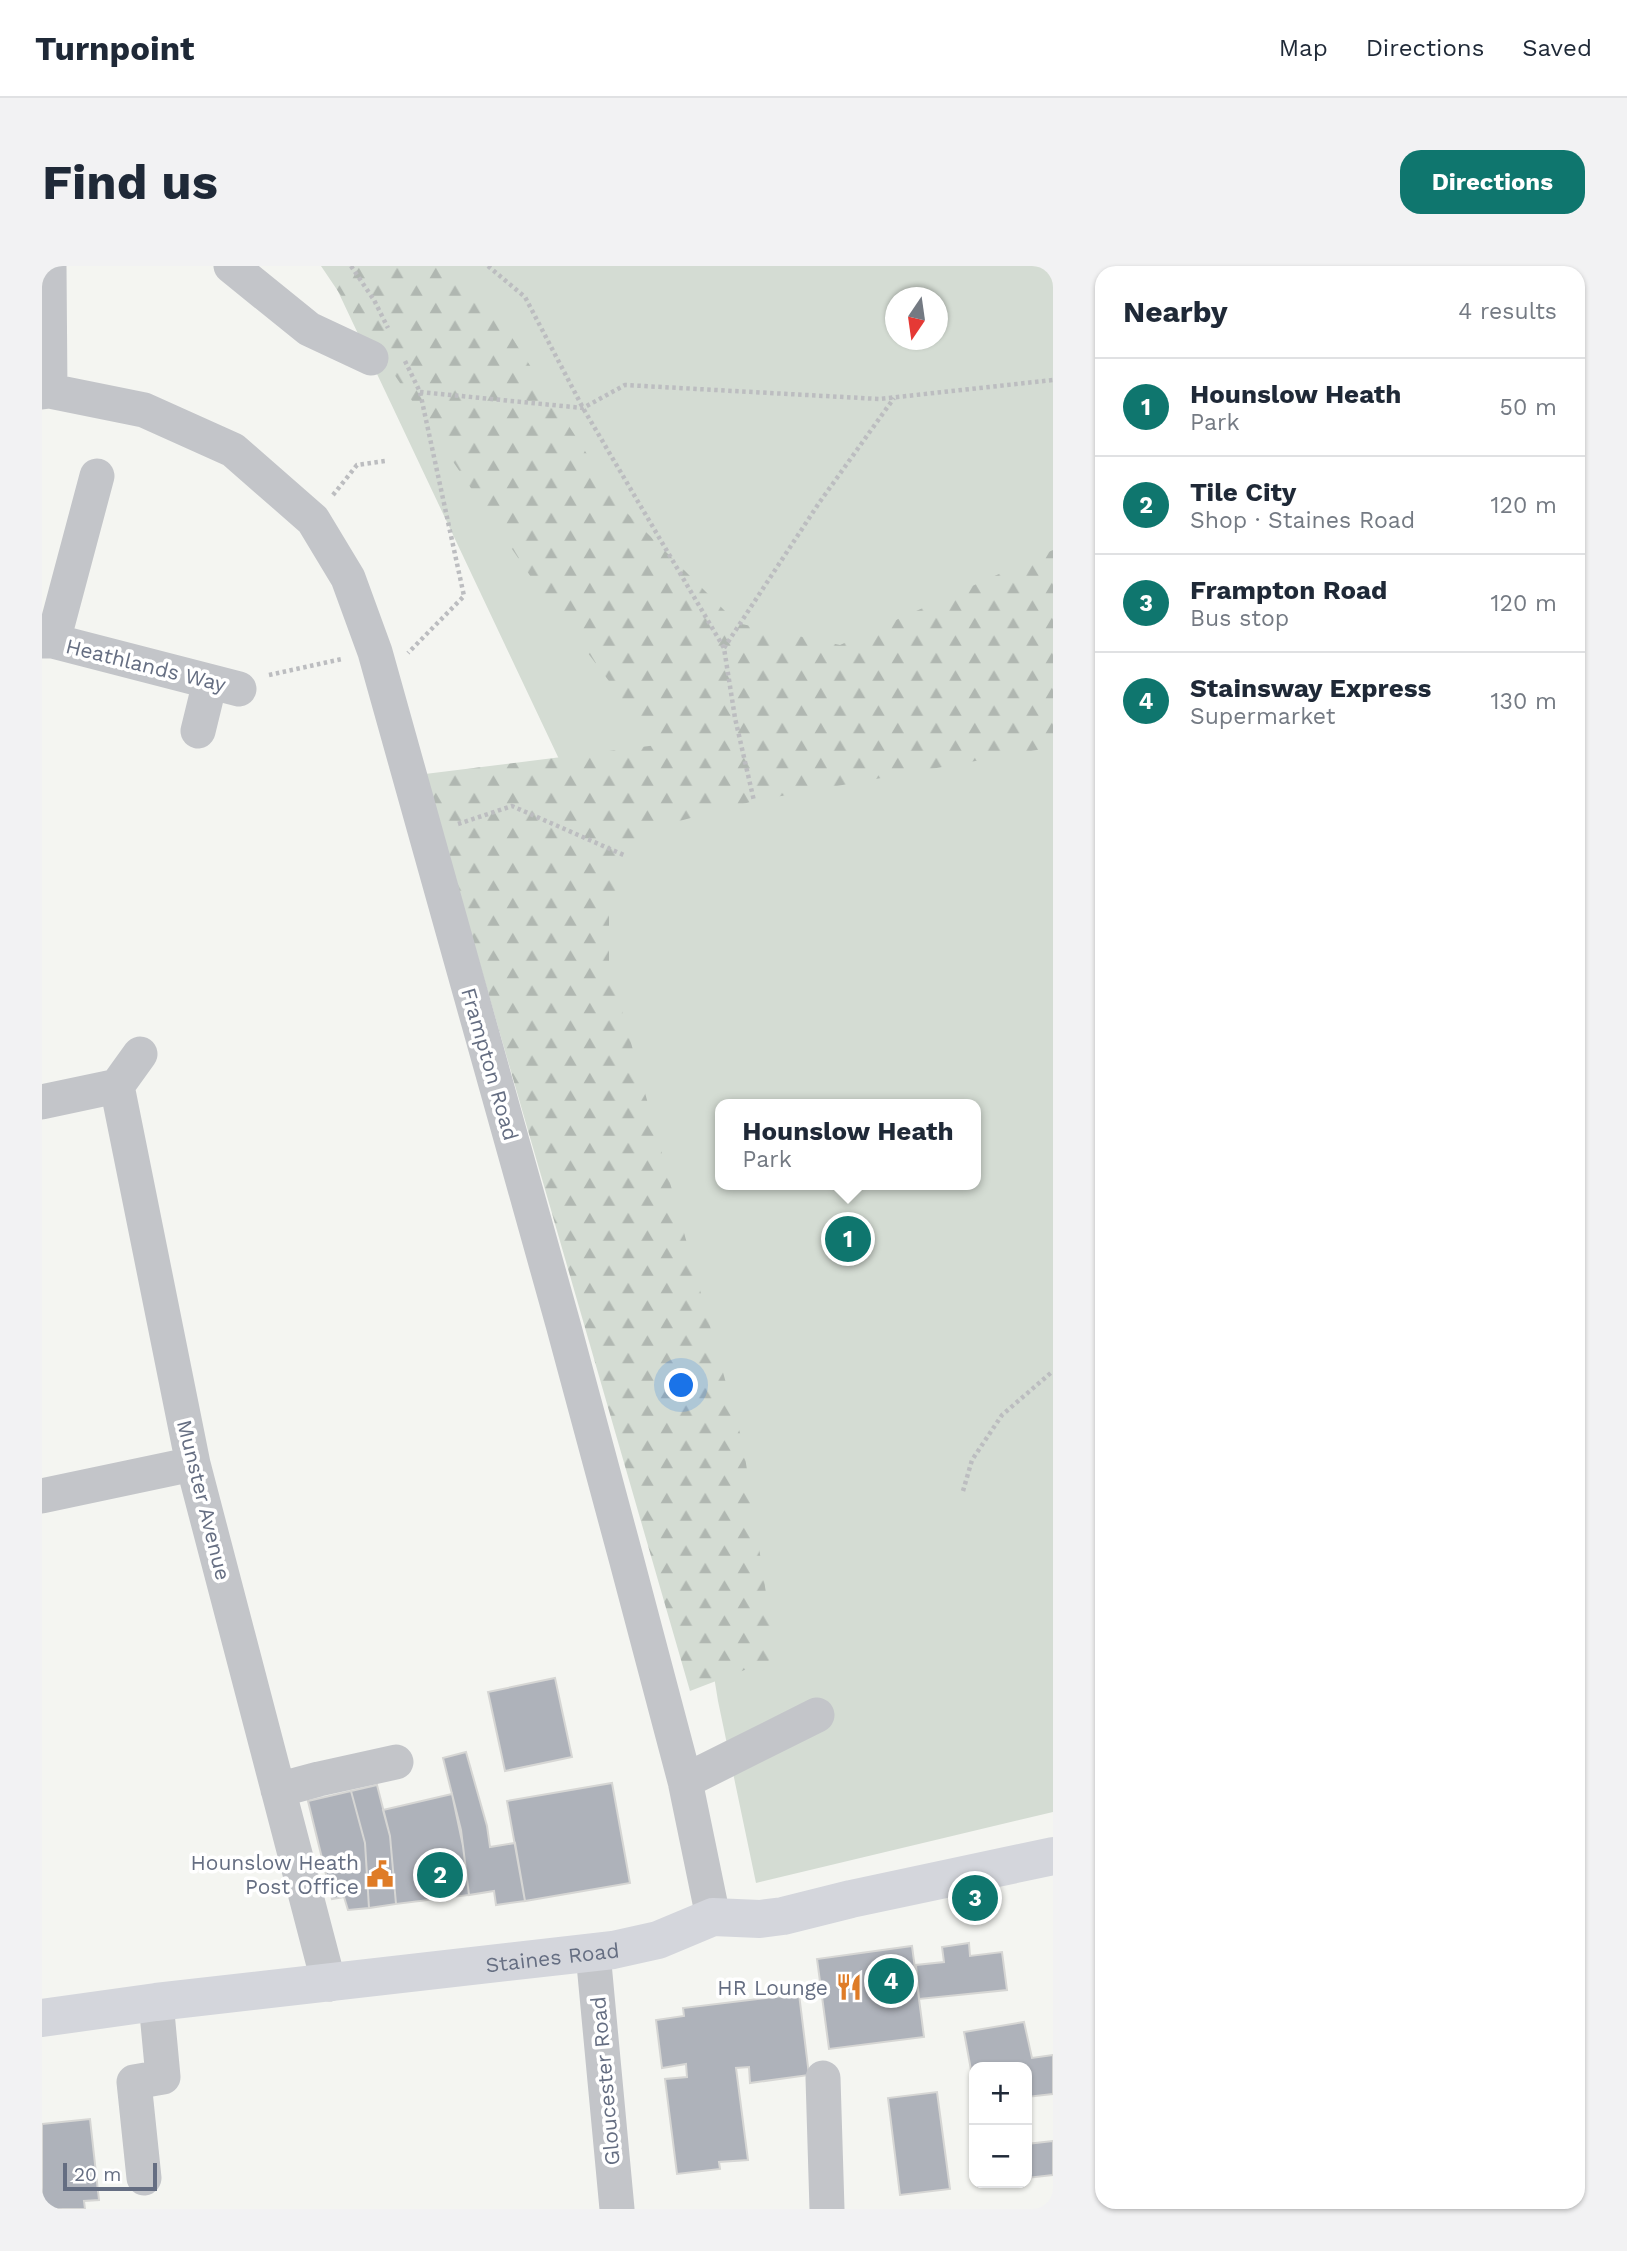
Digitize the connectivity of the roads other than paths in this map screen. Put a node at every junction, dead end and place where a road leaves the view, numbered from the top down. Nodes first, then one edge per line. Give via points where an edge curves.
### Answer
1 (49, 266) edge
2 (231, 266) edge
3 (371, 358) dead end
4 (46, 391) edge
5 (97, 476) dead end
6 (47, 641) edge
7 (198, 731) dead end
8 (141, 1055) dead end
9 (117, 1086) junction
10 (42, 1102) edge
11 (193, 1464) junction
12 (42, 1496) edge
13 (817, 1714) dead end
14 (396, 1762) dead end
15 (685, 1782) junction
16 (278, 1790) junction
17 (1053, 1856) edge
18 (713, 1917) junction
19 (593, 1953) junction
20 (329, 1984) junction
21 (156, 2002) junction
22 (42, 2018) edge
23 (823, 2078) dead end
24 (144, 2178) dead end
25 (617, 2209) edge
26 (827, 2209) edge

1 - 4 street
2 - 3 street via 309,328
4 - 15 street, Frampton Road via 144,410 233,450 313,520 348,578 379,665 427,834
5 - 6 street, Heathlands Way
6 - 7 street, Heathlands Way via 225,685
8 - 9 street
9 - 10 street
9 - 11 street, Munster Avenue
11 - 12 street
11 - 16 street, Munster Avenue
13 - 15 street
14 - 16 street
15 - 18 street, Frampton Road
16 - 20 street, Munster Avenue
17 - 18 main road, Staines Road via 783,1916
18 - 19 main road, Staines Road via 658,1940
19 - 20 main road, Staines Road
19 - 25 street, Gloucester Road
20 - 21 main road, Staines Road
21 - 22 main road, Staines Road
21 - 24 street via 163,2077 134,2082
23 - 26 street

